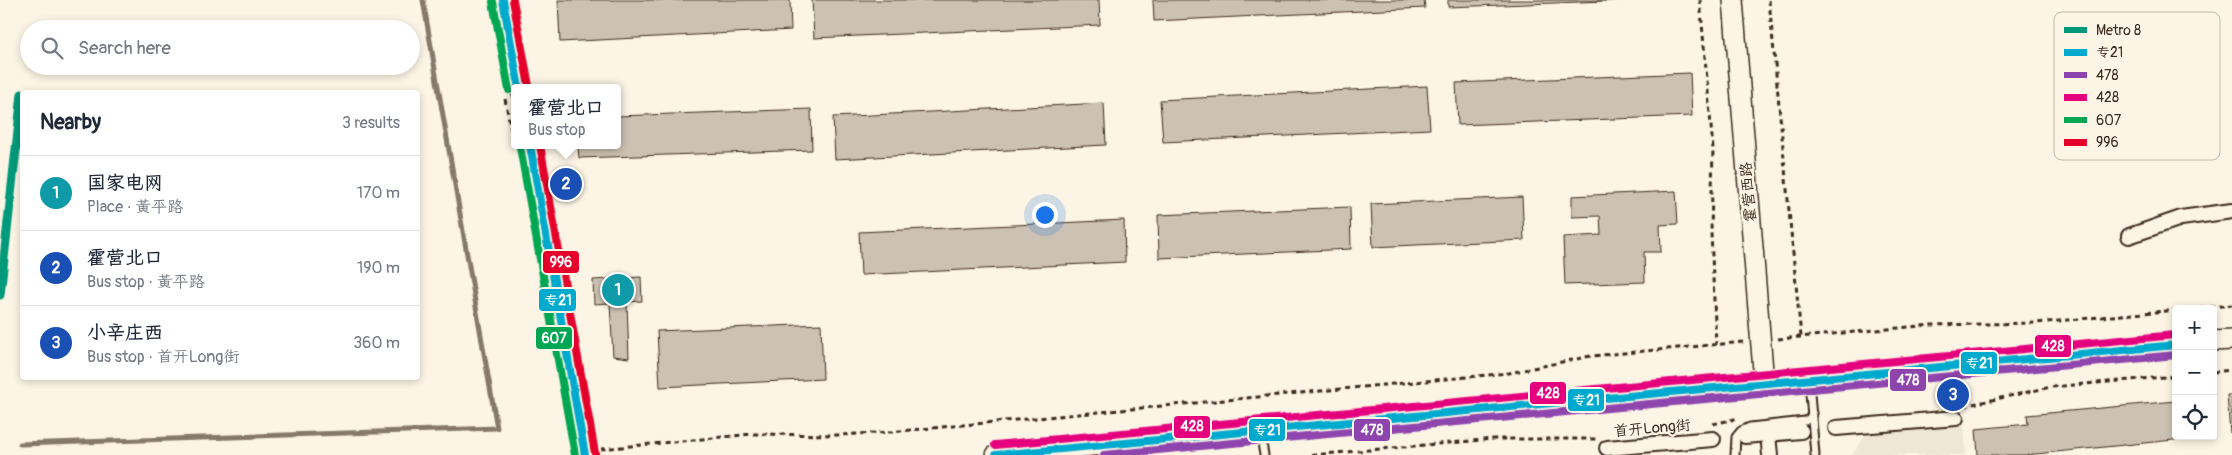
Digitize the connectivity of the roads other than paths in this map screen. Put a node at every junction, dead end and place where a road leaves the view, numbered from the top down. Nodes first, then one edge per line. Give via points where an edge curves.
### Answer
1 (503, 0) edge
2 (1732, 0) edge
3 (518, 84) edge
4 (531, 149) edge
5 (2232, 211) edge
6 (2129, 236) dead end
7 (2232, 340) edge
8 (2217, 341) edge
9 (2172, 345) edge
10 (1809, 379) junction
11 (1764, 383) junction
12 (1812, 413) junction
13 (1956, 418) dead end
14 (1836, 428) dead end
15 (1260, 430) junction
16 (1801, 431) dead end
17 (1768, 434) junction
18 (1745, 436) dead end
19 (1704, 438) dead end
20 (1607, 448) dead end
21 (585, 455) edge
22 (996, 455) edge
23 (1264, 455) edge
24 (1735, 455) edge
25 (1770, 455) edge
26 (1815, 455) edge

1 - 3 street
2 - 11 street, 霍营西路
4 - 21 street
5 - 6 street via 2181,218
7 - 8 street
9 - 10 street
10 - 11 street
10 - 12 lane
11 - 15 street
12 - 24 lane via 1805,421 1745,428 1736,437
12 - 26 lane
13 - 14 street
15 - 22 street
15 - 23 lane
16 - 17 street
17 - 18 street
17 - 25 street
19 - 20 street, 首开Long街

